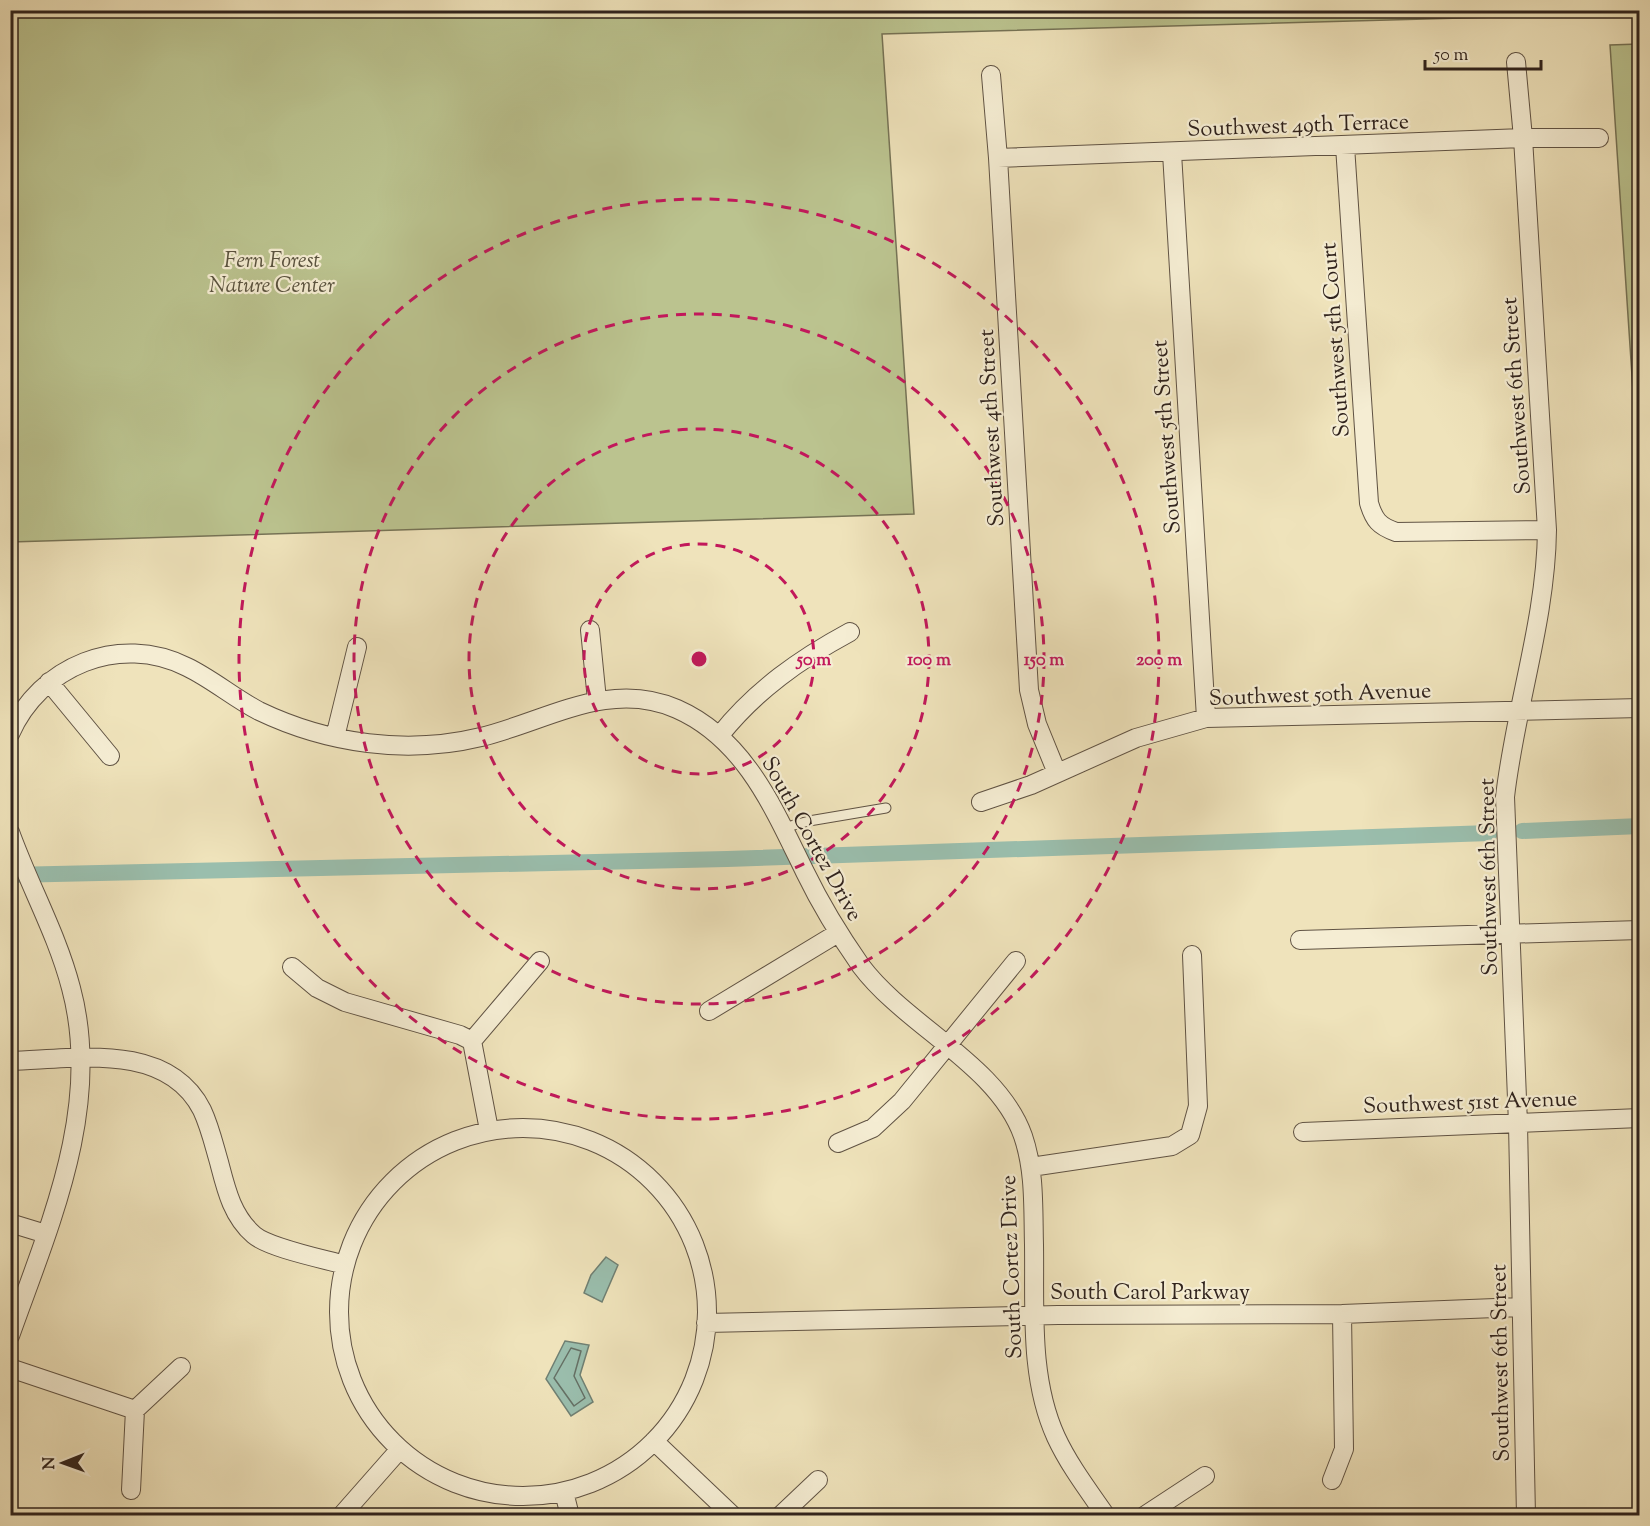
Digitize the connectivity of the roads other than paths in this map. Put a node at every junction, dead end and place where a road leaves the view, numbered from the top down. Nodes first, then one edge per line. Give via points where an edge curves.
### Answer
1 (1516, 62) dead end
2 (991, 75) dead end
3 (1523, 138) junction
4 (1599, 138) dead end
5 (1345, 146) junction
6 (1172, 153) junction
7 (998, 158) junction
8 (1547, 530) junction
9 (590, 630) dead end
10 (850, 632) dead end
11 (357, 647) dead end
12 (49, 682) junction
13 (597, 700) junction
14 (1640, 708) edge
15 (1518, 712) junction
16 (1206, 718) junction
17 (10, 734) edge
18 (720, 735) junction
19 (335, 737) junction
20 (110, 756) dead end
21 (1057, 774) junction
22 (981, 802) dead end
23 (886, 808) dead end
24 (10, 832) edge
25 (786, 834) junction
26 (1640, 930) edge
27 (838, 933) junction
28 (1511, 933) junction
29 (1300, 940) dead end
30 (1192, 955) dead end
31 (540, 962) dead end
32 (1016, 962) dead end
33 (292, 967) dead end
34 (709, 1011) dead end
35 (472, 1041) junction
36 (946, 1047) junction
37 (79, 1059) junction
38 (10, 1061) edge
39 (1640, 1118) edge
40 (1518, 1124) junction
41 (489, 1130) junction
42 (1303, 1132) dead end
43 (838, 1143) dead end
44 (1031, 1167) junction
45 (10, 1223) edge
46 (46, 1234) junction
47 (345, 1265) junction
48 (1521, 1307) junction
49 (1342, 1314) junction
50 (1035, 1316) junction
51 (706, 1323) junction
52 (10, 1336) edge
53 (181, 1367) dead end
54 (10, 1368) edge
55 (135, 1410) junction
56 (654, 1441) junction
57 (400, 1449) junction
58 (1205, 1476) dead end
59 (1332, 1479) dead end
60 (818, 1480) dead end
61 (131, 1490) dead end
62 (564, 1492) junction
63 (341, 1515) edge
64 (570, 1515) edge
65 (733, 1515) edge
66 (780, 1515) edge
67 (1106, 1515) edge
68 (1144, 1515) edge
69 (1526, 1515) edge

1 - 3 street, Southwest 6th Street
2 - 7 street, Southwest 4th Street
3 - 4 street, Southwest 49th Terrace
3 - 5 street, Southwest 49th Terrace
3 - 8 street, Southwest 6th Street
5 - 6 street, Southwest 49th Terrace
5 - 8 street, Southwest 5th Court via 1369,503 1374,517 1381,527 1395,532
6 - 7 street, Southwest 49th Terrace
6 - 16 street, Southwest 5th Street
7 - 21 street, Southwest 4th Street via 1029,690 1037,724
8 - 15 street, Southwest 6th Street via 1547,568
9 - 13 street
10 - 18 street via 778,676
11 - 19 street
12 - 17 street, South Cortez Drive via 30,699
12 - 19 street, South Cortez Drive via 73,666 102,656 146,654 188,667 282,722
12 - 20 street
13 - 18 street, South Cortez Drive via 662,703
13 - 19 street, South Cortez Drive via 486,736 440,744 393,746
14 - 15 street, Southwest 50th Avenue
15 - 16 street, Southwest 50th Avenue
15 - 28 street, Southwest 6th Street via 1505,797
16 - 21 street, Southwest 50th Avenue via 1136,738
18 - 25 street, South Cortez Drive via 746,766
21 - 22 street, Southwest 50th Avenue
23 - 25 lane via 808,821
24 - 37 street via 55,935 72,991
25 - 27 street, South Cortez Drive
26 - 28 street
27 - 34 street
27 - 36 street, South Cortez Drive via 884,993
28 - 29 street
28 - 40 street, Southwest 6th Street
30 - 44 street via 1198,1106 1191,1135 1172,1146
31 - 35 street
32 - 36 street
33 - 35 street via 317,988 345,1002
35 - 41 street
36 - 43 street via 902,1101 873,1128
36 - 44 street, South Cortez Drive via 1007,1103 1021,1131
37 - 38 street
37 - 46 street via 74,1141
37 - 47 street via 150,1064 172,1076 193,1095 201,1109 230,1200 246,1227 269,1243
39 - 40 street, Southwest 51st Avenue
40 - 42 street, Southwest 51st Avenue
40 - 48 street, Southwest 6th Street
41 - 47 street via 440,1147 398,1177 365,1217
41 - 51 street via 535,1128 572,1134 622,1156 644,1173 669,1201 692,1241 706,1295
44 - 50 street, South Cortez Drive
45 - 46 street
46 - 52 street
47 - 57 street via 339,1315 347,1364 368,1410
48 - 49 street, South Carol Parkway
48 - 69 street, Southwest 6th Street
49 - 50 street, South Carol Parkway
49 - 59 street via 1344,1449
50 - 51 street, South Carol Parkway
50 - 67 street, South Cortez Drive via 1045,1408 1068,1460
51 - 56 street via 702,1355 691,1386
53 - 55 street
54 - 55 street
55 - 61 street
56 - 62 street via 628,1464 597,1481
56 - 65 street
57 - 62 street via 465,1487 514,1496
57 - 63 street
58 - 68 street
60 - 66 street
62 - 64 street

